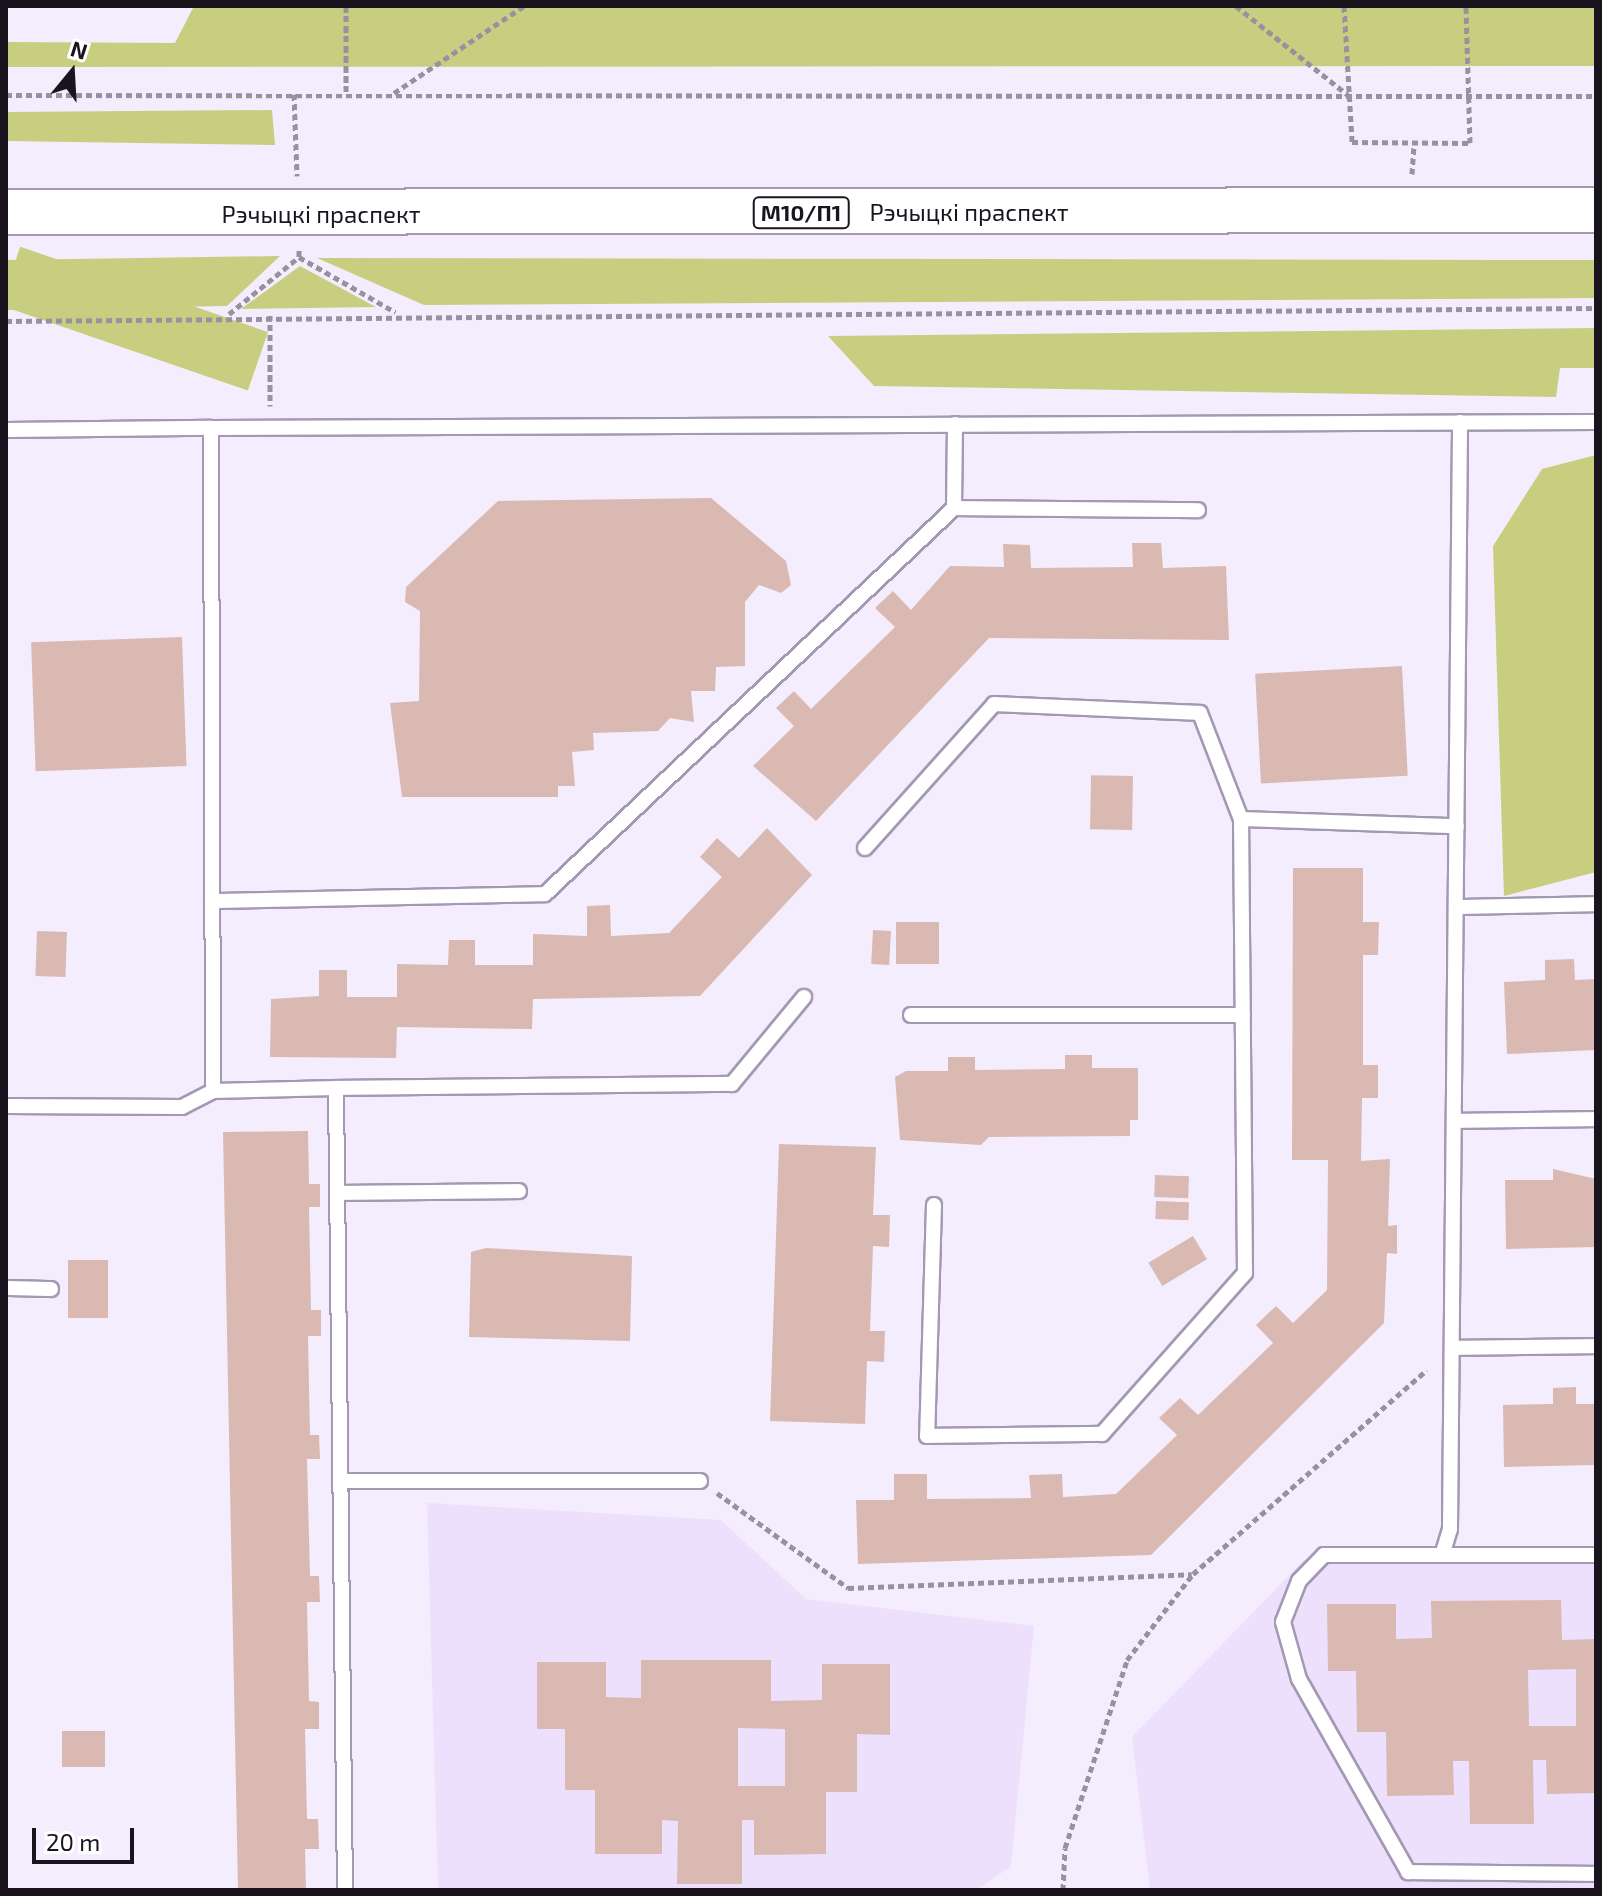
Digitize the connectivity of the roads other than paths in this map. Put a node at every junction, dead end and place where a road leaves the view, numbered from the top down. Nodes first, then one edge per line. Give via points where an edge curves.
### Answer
1 (1596, 210) edge
2 (6, 212) edge
3 (1460, 422) junction
4 (1596, 422) edge
5 (955, 424) junction
6 (211, 428) junction
7 (6, 430) edge
8 (954, 508) junction
9 (1198, 510) dead end
10 (1241, 819) junction
11 (1457, 826) junction
12 (865, 848) dead end
13 (212, 901) junction
14 (1596, 904) edge
15 (1456, 907) junction
16 (804, 997) dead end
17 (911, 1015) dead end
18 (1243, 1015) junction
19 (336, 1088) junction
20 (213, 1091) junction
21 (6, 1106) edge
22 (1596, 1119) edge
23 (1454, 1121) junction
24 (519, 1191) dead end
25 (342, 1193) junction
26 (934, 1205) dead end
27 (6, 1288) edge
28 (51, 1289) dead end
29 (1596, 1346) edge
30 (1452, 1348) junction
31 (343, 1481) junction
32 (700, 1481) road end
33 (1443, 1552) junction
34 (1596, 1555) edge
35 (1596, 1874) edge
36 (345, 1890) edge

1 - 2 main road, Рэчыцкі праспект / М10/П1
3 - 4 lane
3 - 5 lane
3 - 11 lane
5 - 6 lane
5 - 8 lane
6 - 7 lane
6 - 13 lane
8 - 9 lane
8 - 13 lane via 545,894
10 - 11 lane
10 - 12 lane via 1200,713 994,704
10 - 18 lane
11 - 15 lane
13 - 20 lane
14 - 15 lane
15 - 23 lane
16 - 19 lane via 732,1084
17 - 18 lane
18 - 26 lane via 1245,1273 1102,1434 927,1436
19 - 20 lane
19 - 25 lane
20 - 21 lane via 182,1107
22 - 23 lane
23 - 30 lane
24 - 25 lane
25 - 31 lane
27 - 28 lane
29 - 30 lane
30 - 33 lane
31 - 32 lane
31 - 36 lane
33 - 34 lane
33 - 35 lane via 1324,1555 1299,1581 1283,1622 1299,1679 1408,1872

